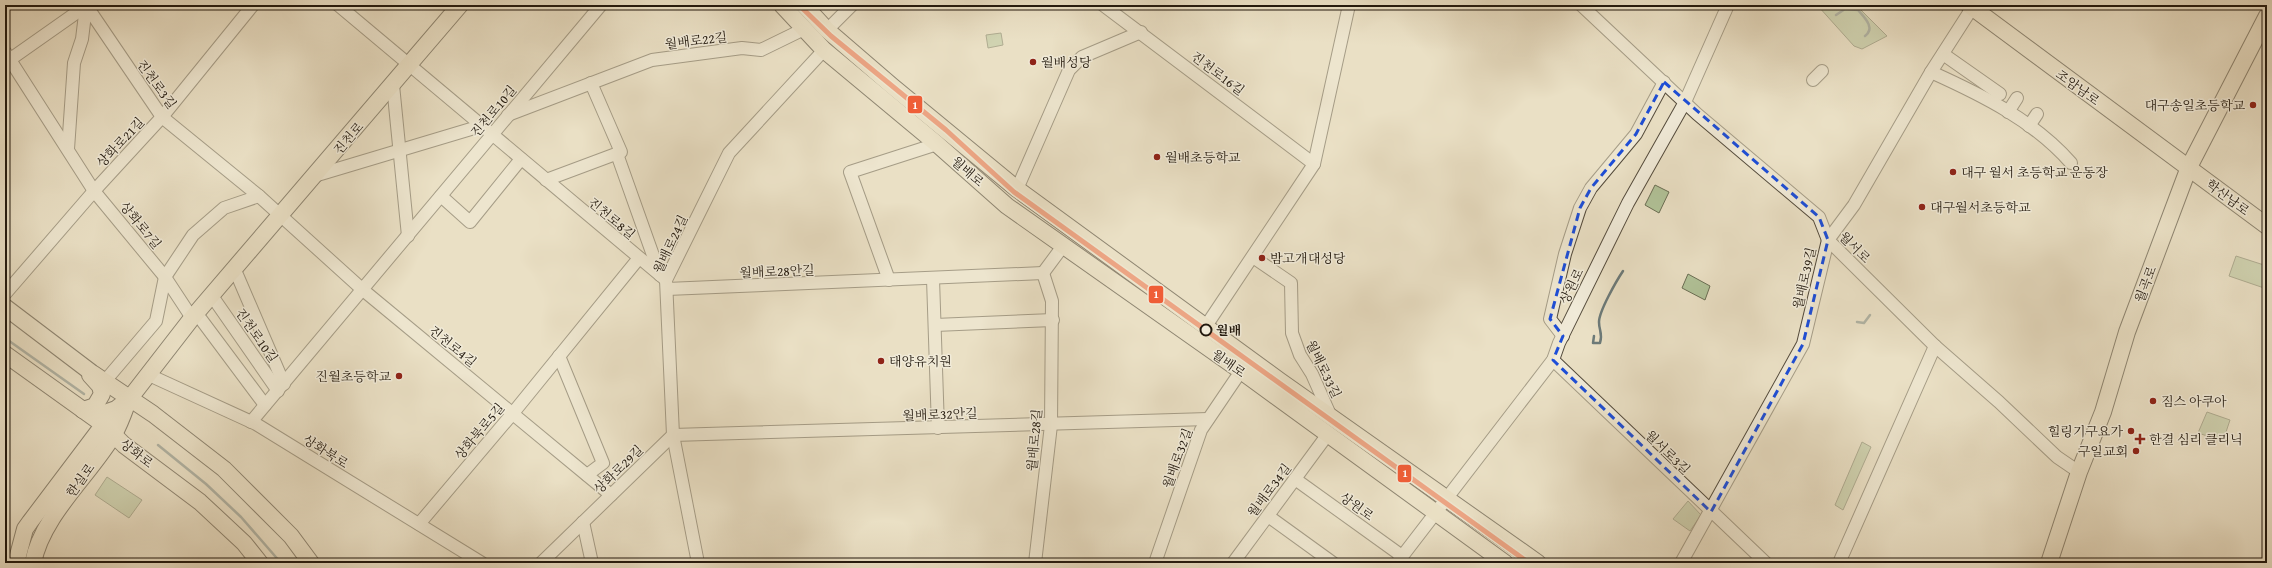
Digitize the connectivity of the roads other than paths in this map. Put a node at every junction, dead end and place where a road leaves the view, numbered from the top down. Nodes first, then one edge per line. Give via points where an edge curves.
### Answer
1 (253, 5) edge
2 (338, 5) edge
3 (460, 5) edge
4 (602, 5) edge
5 (782, 5) edge
6 (804, 5) edge
7 (852, 5) edge
8 (1103, 5) edge
9 (1349, 5) edge
10 (1581, 5) edge
11 (1728, 5) edge
12 (86, 6) edge
13 (1971, 6) edge
14 (2267, 16) edge
15 (804, 29) junction
16 (827, 30) junction
17 (1141, 32) junction
18 (824, 50) junction
19 (1943, 54) junction
20 (7, 58) edge
21 (408, 66) junction
22 (1822, 71) dead end
23 (1931, 72) junction
24 (1813, 80) dead end
25 (1664, 82) junction
26 (591, 83) junction
27 (393, 85) junction
28 (2000, 94) dead end
29 (2017, 98) dead end
30 (1685, 102) junction
31 (2008, 112) junction
32 (2037, 114) dead end
33 (507, 116) junction
34 (162, 117) junction
35 (481, 126) junction
36 (2030, 126) junction
37 (491, 134) junction
38 (937, 144) junction
39 (399, 149) junction
40 (68, 150) junction
41 (619, 153) junction
42 (521, 159) junction
43 (2071, 162) dead end
44 (1314, 164) junction
45 (2189, 167) junction
46 (314, 176) junction
47 (546, 180) junction
48 (1017, 189) junction
49 (94, 191) junction
50 (259, 196) junction
51 (441, 196) junction
52 (281, 215) junction
53 (2267, 226) edge
54 (408, 236) junction
55 (1828, 240) junction
56 (1063, 246) junction
57 (1253, 257) junction
58 (639, 258) junction
59 (235, 270) junction
60 (1043, 273) junction
61 (165, 277) junction
62 (933, 279) junction
63 (889, 280) junction
64 (664, 282) junction
65 (363, 290) junction
66 (5, 294) edge
67 (212, 296) junction
68 (5, 307) edge
69 (195, 316) junction
70 (1053, 320) junction
71 (934, 325) junction
72 (1206, 326) junction
73 (1563, 336) junction
74 (1935, 346) junction
75 (5, 354) edge
76 (559, 356) junction
77 (1553, 360) junction
78 (81, 364) junction
79 (1241, 371) junction
80 (149, 375) junction
81 (105, 381) junction
82 (281, 387) junction
83 (130, 398) junction
84 (265, 405) junction
85 (116, 409) junction
86 (83, 410) junction
87 (513, 413) junction
88 (1331, 417) junction
89 (1208, 419) junction
90 (251, 422) junction
91 (1051, 425) junction
92 (938, 428) junction
93 (109, 430) junction
94 (1328, 434) junction
95 (673, 435) junction
96 (2079, 472) junction
97 (587, 474) junction
98 (1295, 479) junction
99 (611, 495) junction
100 (1446, 499) junction
101 (1436, 512) junction
102 (1711, 512) junction
103 (1268, 516) junction
104 (583, 522) junction
105 (419, 524) junction
106 (1400, 560) edge
107 (16, 563) edge
108 (33, 563) edge
109 (260, 563) edge
110 (311, 563) edge
111 (482, 563) edge
112 (540, 563) edge
113 (592, 563) edge
114 (698, 563) edge
115 (1034, 563) edge
116 (1155, 563) edge
117 (1233, 563) edge
118 (1332, 563) edge
119 (1505, 563) edge
120 (1538, 563) edge
121 (1681, 563) edge
122 (1766, 563) edge
123 (1839, 563) edge
124 (2049, 563) edge

1 - 34 street, 상화로21길
2 - 21 street, 진천로8길
3 - 21 main road, 진천로
4 - 33 street, 진천로10길
5 - 15 main road, 월배로
6 - 16 main road, 월배로
7 - 16 street
8 - 17 street, 진천로16길
9 - 44 street
10 - 25 street, 월서로
11 - 30 street, 상원로
12 - 20 street
12 - 34 street, 진천로3길
12 - 40 street via 82,38 74,63
13 - 19 street, 월배로39길
13 - 45 main road, 조암남로
14 - 45 main road, 월곡로
15 - 18 main road, 월배로
15 - 26 street, 월배로22길 via 761,50 742,48 652,60
16 - 48 main road, 월배로
17 - 44 street, 진천로16길
17 - 48 street via 1082,56 1069,70
18 - 38 main road, 월배로
18 - 64 street, 월배로24길 via 730,153
19 - 23 street, 월배로39길
19 - 28 street
20 - 40 street, 상화로7길
21 - 27 main road, 진천로
21 - 35 street, 진천로8길
22 - 24 street
23 - 31 street via 1980,95
23 - 55 street, 월배로39길 via 1854,205
25 - 30 street, 월서로
25 - 73 street via 1636,134 1591,188 1580,208 1550,319
26 - 33 street, 월배로22길
26 - 41 street
27 - 39 street
27 - 46 main road, 진천로
29 - 31 street
30 - 55 street, 월서로 via 1819,217
30 - 73 street, 상원로 via 1628,203
31 - 36 street
32 - 36 street
33 - 37 street, 진천로10길
34 - 49 street, 상화로21길
34 - 50 street, 진천로3길
35 - 37 street, 진천로8길
35 - 39 street
36 - 43 street via 2053,143
37 - 42 street, 진천로8길
37 - 51 street, 진천로10길
38 - 56 main road, 월배로 via 1008,206
38 - 63 street via 850,172
39 - 46 street
39 - 54 street
40 - 49 street, 상화로7길
41 - 47 street
41 - 64 street, 진천로8길
42 - 47 street, 진천로8길
42 - 51 street via 470,222
44 - 57 street
45 - 53 main road, 학산남로
45 - 96 main road, 월곡로 via 2127,332 2103,412
46 - 52 main road, 진천로
47 - 58 street, 진천로8길
48 - 72 main road, 월배로
49 - 61 street, 상화로7길
49 - 66 street, 상화로21길
50 - 52 street, 진천로3길
50 - 61 street via 224,208 192,235
51 - 54 street, 진천로10길
52 - 59 main road, 진천로
52 - 65 street, 진천로4길
54 - 65 street, 진천로10길
55 - 74 street, 월서로
55 - 102 street, 월배로39길 via 1803,344
56 - 60 street
56 - 79 main road, 월배로
57 - 72 street
57 - 88 street, 월배로33길 via 1291,282 1292,333 1300,355 1312,374
58 - 64 street, 진천로8길
58 - 76 street, 상화북로5길
59 - 67 main road, 진천로
59 - 82 street
60 - 62 street, 월배로28안길
60 - 70 street, 월배로28길 via 1052,301
61 - 69 street, 상화로7길
61 - 81 street via 156,321
62 - 63 street, 월배로28안길
62 - 71 street
63 - 64 street, 월배로28안길
64 - 95 street, 월배로24길
65 - 82 street, 진천로10길
65 - 87 street, 진천로4길
67 - 69 main road, 진천로
67 - 82 street, 진천로10길
68 - 78 main road
69 - 80 main road, 진천로
69 - 84 street
70 - 71 street
70 - 91 street, 월배로28길
71 - 92 street
72 - 88 main road, 월배로
73 - 77 street, 상원로
74 - 96 street, 월서로 via 1999,402 2057,458
74 - 123 street
75 - 86 main road, 상화로
76 - 87 street, 상화북로5길
76 - 97 street via 603,463
77 - 100 street, 상원로
77 - 102 street, 월서로3길
78 - 81 main road
78 - 86 main road via 100,386 102,394 95,406
79 - 89 street, 월배로32길
79 - 94 main road, 월배로
80 - 83 main road, 진천로
80 - 90 street, 상화북로
81 - 83 main road
82 - 84 street, 진천로10길
83 - 85 main road
83 - 93 main road, 한실로
83 - 110 main road via 224,469 291,536
84 - 90 street, 진천로10길
85 - 86 main road via 99,415
85 - 93 main road, 한실로
86 - 93 main road, 상화로
87 - 97 street, 진천로4길
87 - 105 street, 상화북로5길
88 - 100 main road, 월배로
89 - 91 street, 월배로32안길
89 - 116 street, 월배로32길 via 1201,430
90 - 105 street, 상화북로
91 - 92 street, 월배로32안길
91 - 115 street, 월배로28길
92 - 95 street, 월배로32안길
93 - 107 main road, 한실로 via 30,522 25,530
93 - 108 main road, 한실로 via 45,531
93 - 109 main road, 상화로 via 200,502 244,543
94 - 98 street, 월배로34길
94 - 101 main road, 월배로
95 - 99 street, 상화로29길
95 - 114 street, 월배로24길
96 - 124 main road, 월곡로
97 - 99 street, 진천로4길
98 - 103 street, 월배로34길
98 - 106 street, 상원로
99 - 104 street, 상화로29길
100 - 101 street, 상원로
100 - 120 main road, 월배로
101 - 106 street, 상원로
101 - 119 main road, 월배로
102 - 121 street, 월배로39길
102 - 122 street, 월서로3길
103 - 117 street, 월배로34길
103 - 118 street
104 - 112 street, 상화로29길
104 - 113 street
105 - 111 street, 상화북로

